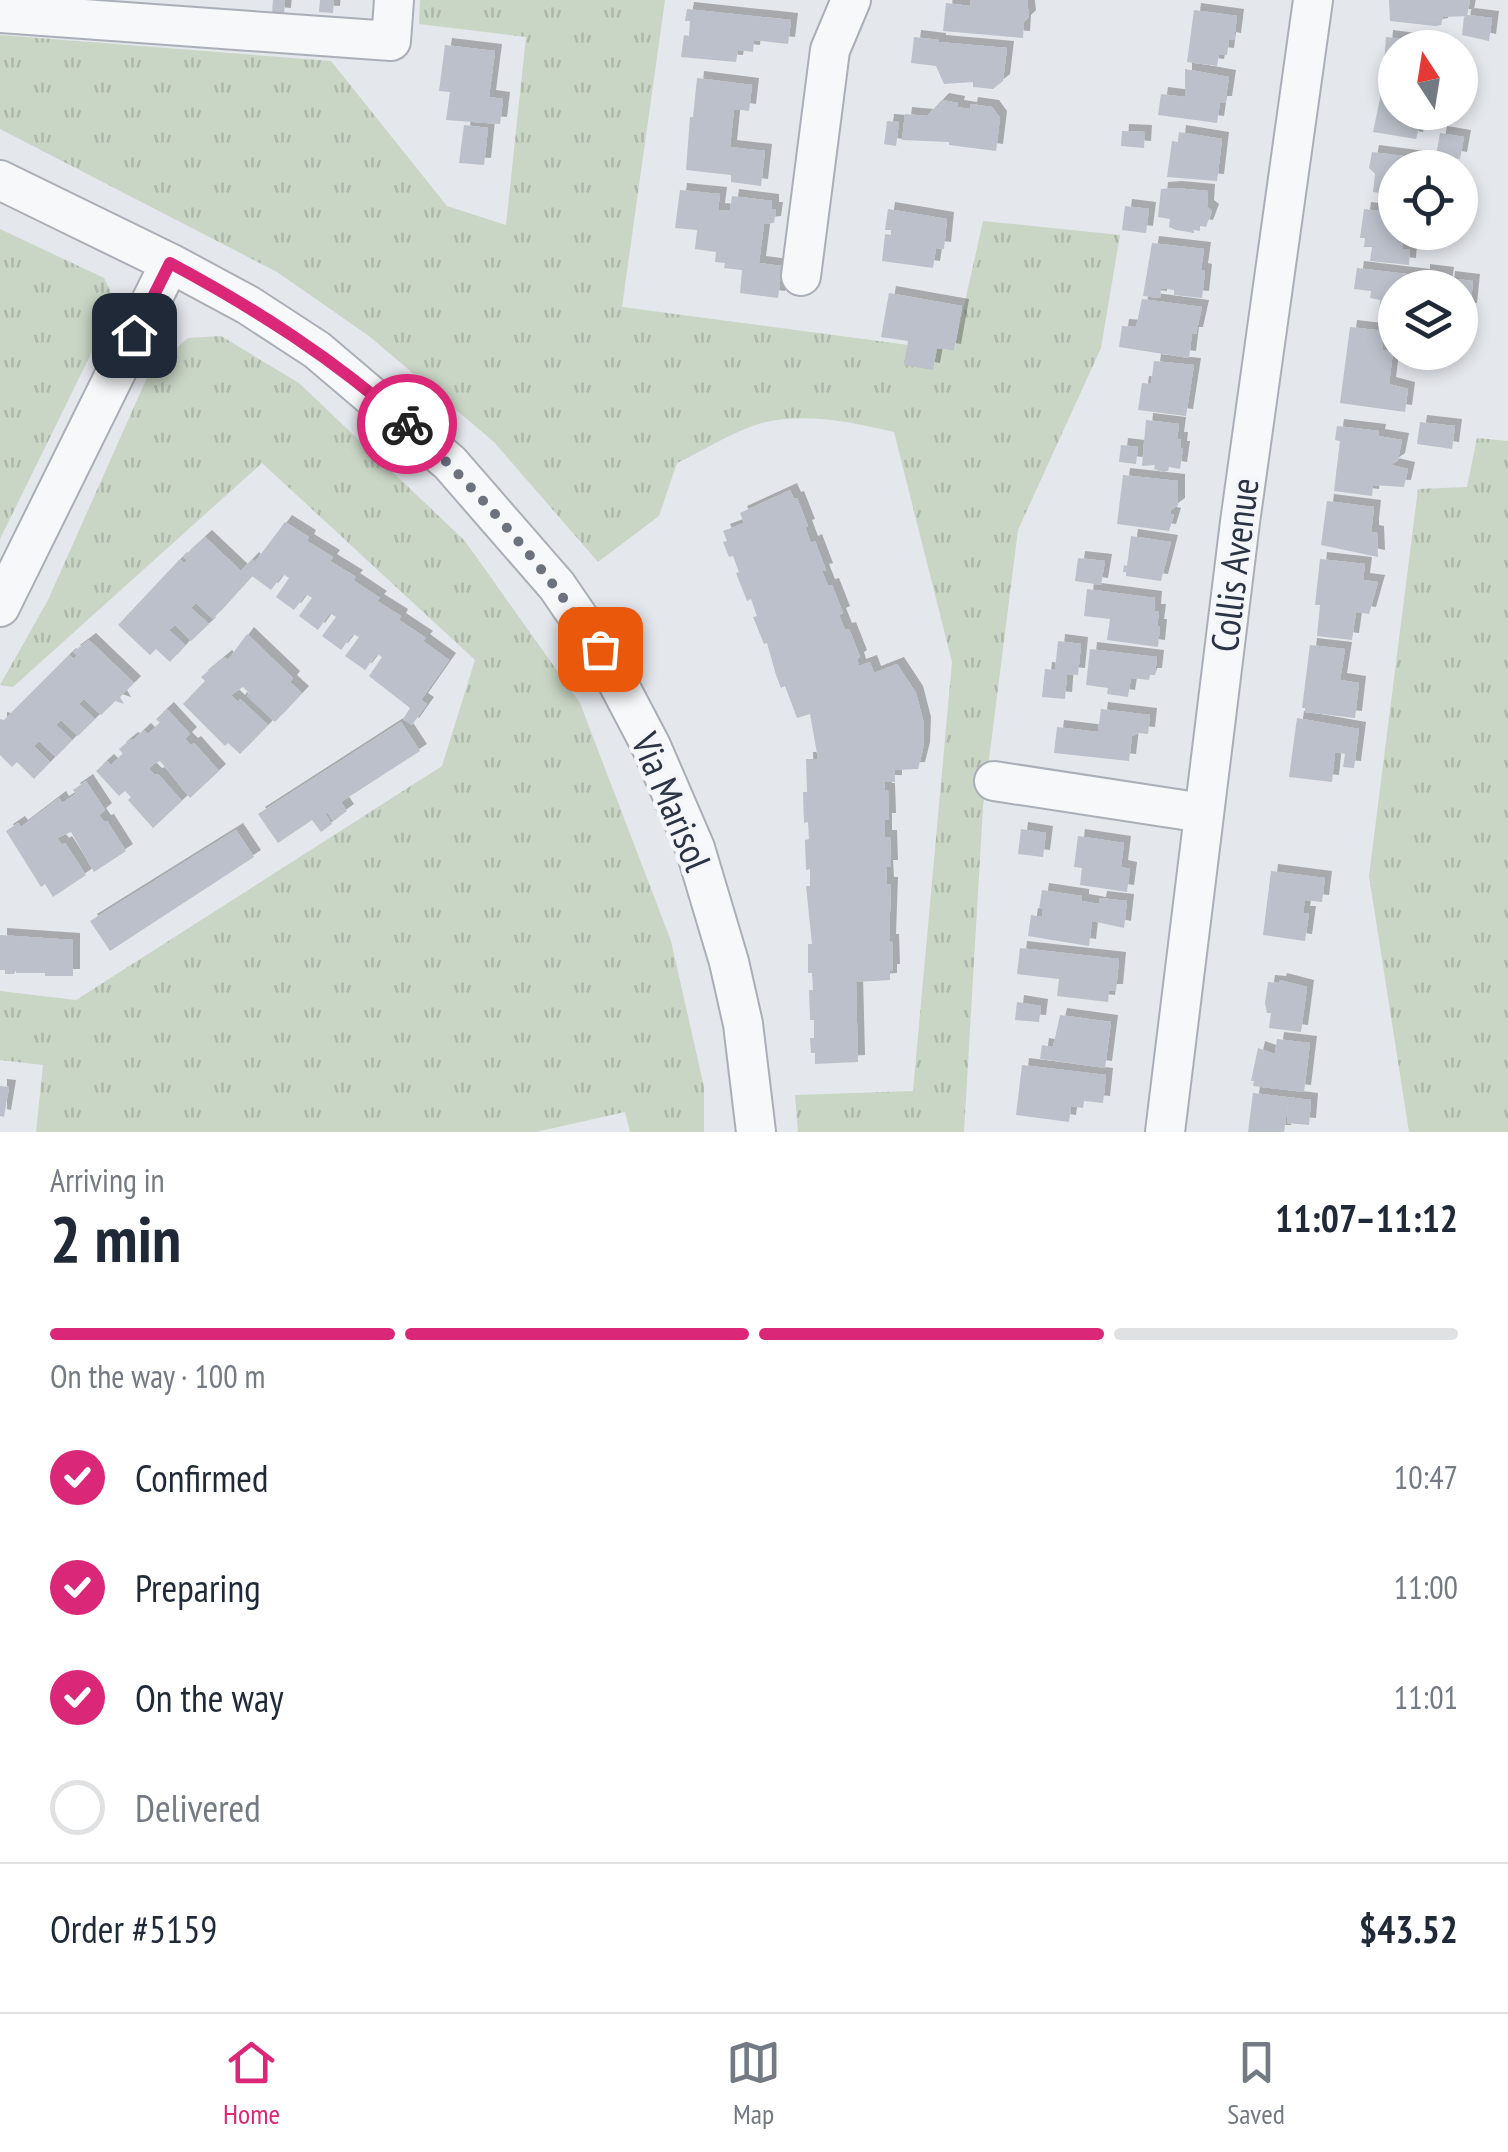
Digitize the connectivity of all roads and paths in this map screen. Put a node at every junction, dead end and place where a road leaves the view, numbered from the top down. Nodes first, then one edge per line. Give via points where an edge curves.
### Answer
1 (394, 0) edge
2 (851, 0) edge
3 (1312, 0) edge
4 (0, 12) edge
5 (0, 180) edge
6 (170, 263) junction
7 (801, 276) dead end
8 (0, 607) edge
9 (994, 781) dead end
10 (1203, 813) junction
11 (756, 1132) edge
12 (1165, 1132) edge

1 - 4 street via 390,40
2 - 7 street via 830,50
3 - 10 street, Collis Avenue
5 - 6 street, Via Marisol
6 - 8 street
6 - 11 street, Via Marisol via 317,350 438,452 516,536 600,649 695,848 743,1024
9 - 10 street
10 - 12 street, Collis Avenue

